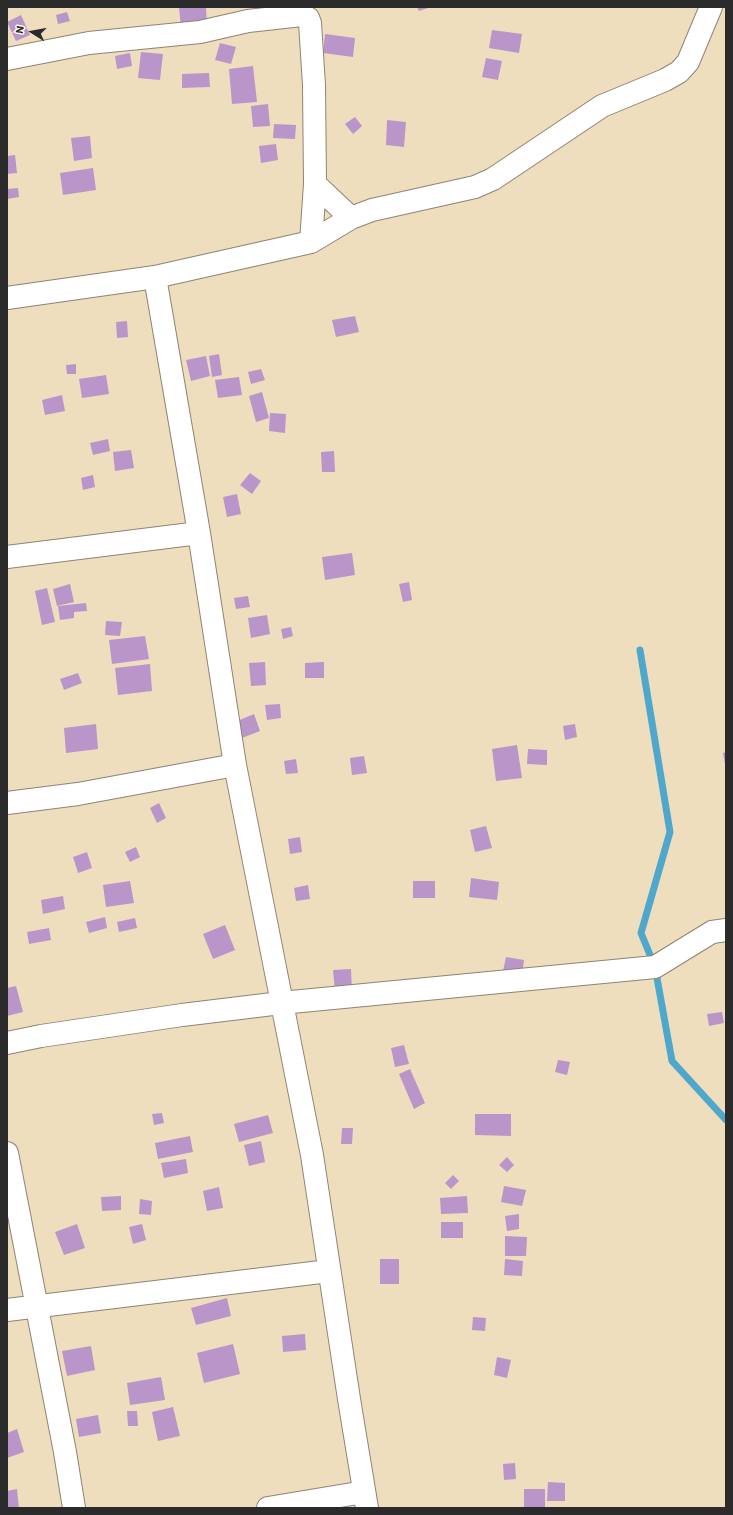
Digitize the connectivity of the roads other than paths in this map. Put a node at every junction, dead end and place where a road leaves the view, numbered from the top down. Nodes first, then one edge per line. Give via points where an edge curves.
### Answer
1 (711, 7) edge
2 (7, 59) edge
3 (315, 184) junction
4 (351, 218) junction
5 (310, 242) junction
6 (155, 277) junction
7 (7, 298) edge
8 (199, 533) junction
9 (7, 557) edge
10 (235, 765) junction
11 (7, 803) edge
12 (726, 930) edge
13 (281, 1003) junction
14 (7, 1043) edge
15 (7, 1153) edge
16 (329, 1271) junction
17 (36, 1306) junction
18 (7, 1310) edge
19 (365, 1500) edge
20 (74, 1508) edge
21 (268, 1508) edge

1 - 4 street via 688,62 679,72 602,106 493,179 475,187 372,210
2 - 3 street via 89,43 200,32 256,20 302,15 308,18 310,23 314,85
3 - 4 street
3 - 5 street
4 - 5 street
5 - 6 street
6 - 7 street
6 - 8 street
8 - 9 street
8 - 10 street
10 - 11 street via 78,794
10 - 13 street
12 - 13 street via 712,932 655,967
13 - 14 street via 182,1014
13 - 16 street via 312,1156
15 - 17 street
16 - 17 street
16 - 19 street
17 - 18 street
17 - 20 street
19 - 21 street

